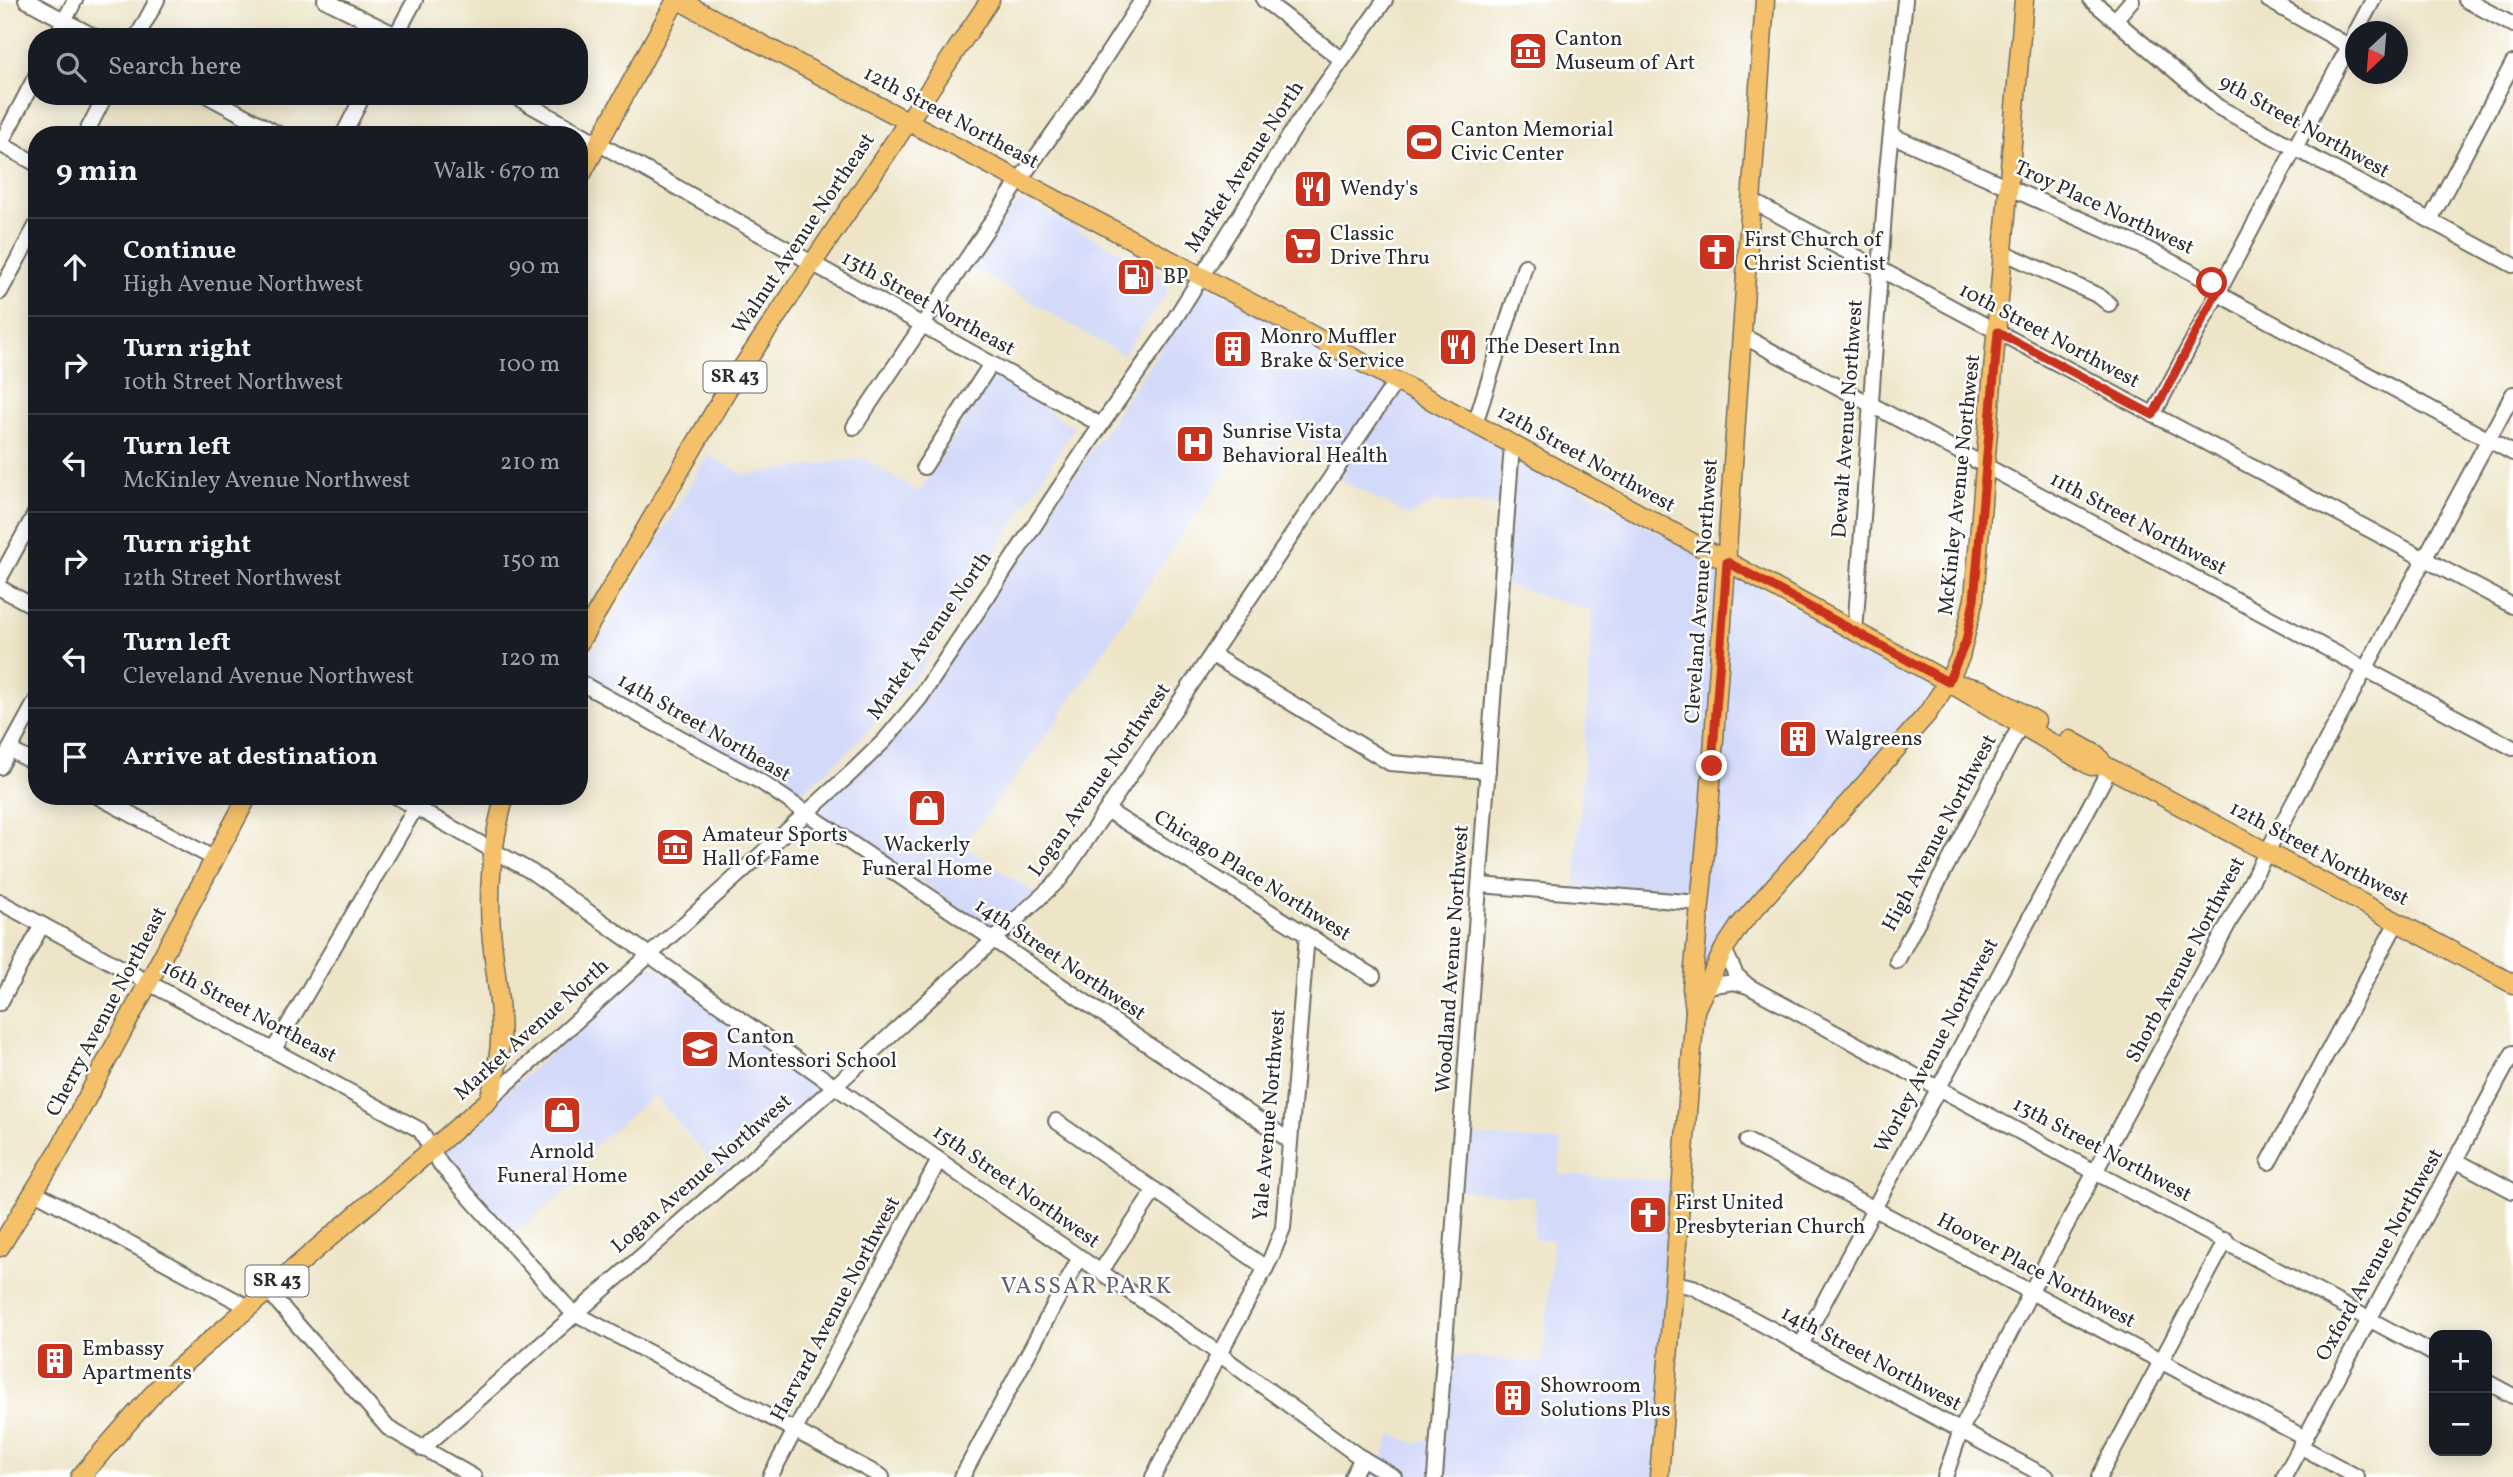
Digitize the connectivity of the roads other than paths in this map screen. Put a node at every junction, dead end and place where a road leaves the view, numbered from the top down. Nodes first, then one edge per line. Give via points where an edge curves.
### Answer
1 (26, 0) edge
2 (75, 0) edge
3 (156, 0) edge
4 (325, 0) edge
5 (415, 0) edge
6 (677, 0) edge
7 (990, 0) edge
8 (1142, 0) edge
9 (1264, 0) edge
10 (1385, 0) edge
11 (1765, 0) edge
12 (1905, 0) edge
13 (2024, 0) edge
14 (2091, 0) edge
15 (2132, 0) edge
16 (2268, 0) edge
17 (2373, 0) edge
18 (2466, 0) edge
19 (64, 20) junction
20 (2115, 20) junction
21 (2362, 21) edge
22 (2513, 25) edge
23 (60, 28) edge
24 (79, 28) edge
25 (142, 28) edge
26 (381, 28) edge
27 (401, 28) edge
28 (2345, 34) edge
29 (2345, 52) edge
30 (1342, 60) junction
31 (2513, 63) edge
32 (28, 91) edge
33 (100, 105) edge
34 (225, 105) edge
35 (358, 105) edge
36 (531, 105) edge
37 (907, 120) junction
38 (90, 126) edge
39 (263, 126) edge
40 (347, 126) edge
41 (569, 126) edge
42 (1891, 135) junction
43 (588, 136) edge
44 (599, 142) junction
45 (0, 144) edge
46 (2294, 148) junction
47 (28, 159) edge
48 (588, 162) edge
49 (1019, 181) junction
50 (2010, 186) junction
51 (1752, 201) junction
52 (2430, 220) junction
53 (28, 241) edge
54 (2005, 253) junction
55 (811, 263) junction
56 (2513, 265) edge
57 (1525, 266) dead end
58 (1880, 270) junction
59 (1202, 276) junction
60 (2218, 290) junction
61 (0, 292) edge
62 (2109, 304) dead end
63 (922, 324) junction
64 (1998, 332) junction
65 (1742, 336) junction
66 (991, 364) junction
67 (1396, 381) junction
68 (2513, 394) edge
69 (1871, 404) junction
70 (2153, 415) junction
71 (1475, 424) junction
72 (1101, 425) junction
73 (854, 427) dead end
74 (2488, 439) junction
75 (1512, 445) junction
76 (2513, 453) edge
77 (1987, 466) junction
78 (924, 467) dead end
79 (28, 526) edge
80 (2424, 558) junction
81 (1727, 562) junction
82 (0, 578) edge
83 (0, 589) edge
84 (28, 603) edge
85 (2513, 606) edge
86 (588, 627) edge
87 (1855, 633) junction
88 (1214, 656) junction
89 (2365, 669) junction
90 (1948, 682) junction
91 (588, 687) edge
92 (28, 716) edge
93 (2020, 726) junction
94 (2513, 748) edge
95 (10, 750) junction
96 (28, 759) edge
97 (2107, 766) junction
98 (0, 767) edge
99 (1488, 771) junction
100 (114, 805) edge
101 (243, 805) edge
102 (412, 805) edge
103 (503, 805) edge
104 (416, 807) junction
105 (1108, 811) junction
106 (807, 812) junction
107 (493, 848) junction
108 (2268, 853) junction
109 (215, 859) junction
110 (1480, 885) junction
111 (0, 902) edge
112 (1699, 903) junction
113 (2397, 922) junction
114 (43, 925) junction
115 (1307, 935) junction
116 (995, 941) junction
117 (1724, 948) junction
118 (648, 956) junction
119 (1897, 961) dead end
120 (1373, 976) dead end
121 (149, 982) junction
122 (2513, 984) edge
123 (1707, 986) junction
124 (1748, 986) junction
125 (0, 1003) edge
126 (1695, 1010) junction
127 (274, 1049) junction
128 (2513, 1053) edge
129 (834, 1087) junction
130 (1938, 1087) junction
131 (489, 1100) junction
132 (1056, 1121) dead end
133 (1290, 1141) junction
134 (1747, 1141) dead end
135 (432, 1150) junction
136 (939, 1160) junction
137 (2455, 1160) junction
138 (2269, 1162) dead end
139 (2096, 1171) junction
140 (1155, 1190) junction
141 (2513, 1191) edge
142 (35, 1192) junction
143 (1873, 1208) junction
144 (2226, 1240) junction
145 (0, 1247) edge
146 (1080, 1257) junction
147 (1266, 1268) junction
148 (1101, 1271) junction
149 (1674, 1283) junction
150 (267, 1290) junction
151 (2030, 1293) junction
152 (248, 1307) junction
153 (575, 1314) junction
154 (2370, 1318) junction
155 (1801, 1345) junction
156 (2429, 1351) edge
157 (1219, 1354) junction
158 (2162, 1362) junction
159 (2492, 1385) edge
160 (2513, 1396) edge
161 (1961, 1430) junction
162 (794, 1431) junction
163 (2302, 1442) junction
164 (422, 1449) junction
165 (1362, 1458) junction
166 (80, 1477) edge
167 (474, 1477) edge
168 (770, 1477) edge
169 (881, 1477) edge
170 (962, 1477) edge
171 (1153, 1477) edge
172 (1352, 1477) edge
173 (1394, 1477) edge
174 (1435, 1477) edge
175 (1659, 1477) edge
176 (1945, 1477) edge
177 (2047, 1477) edge
178 (2099, 1477) edge
179 (2284, 1477) edge
180 (2357, 1477) edge

1 - 19 street
2 - 19 street
3 - 25 street
4 - 26 street
5 - 27 street
6 - 37 main road, 12th Street Northeast
6 - 44 main road
7 - 37 main road, Walnut Avenue Northeast / SR 43
8 - 49 street
9 - 30 street
10 - 30 street, Market Avenue North
11 - 51 main road, Cleveland Avenue Northwest
12 - 42 street, Dewalt Avenue Northwest
13 - 50 main road, McKinley Avenue Northwest
14 - 20 street, 9th Street Northwest
15 - 20 street
16 - 28 street
17 - 21 street
18 - 22 street
19 - 23 street
19 - 24 street
20 - 46 street, 9th Street Northwest via 2218,107
29 - 46 street
30 - 59 street, Market Avenue North
31 - 52 street
32 - 45 street
33 - 38 street
34 - 39 street
35 - 40 street
36 - 41 street, 13th Street Northeast
37 - 49 main road, 12th Street Northeast
37 - 55 main road, Walnut Avenue Northeast / SR 43
42 - 50 street, Troy Place Northwest
42 - 58 street, Dewalt Avenue Northwest
43 - 44 street, 13th Street Northeast
44 - 48 main road
44 - 55 street, 13th Street Northeast
45 - 47 street
46 - 52 street, 9th Street Northwest
46 - 60 street
49 - 59 main road, 12th Street Northeast
49 - 63 street
50 - 54 main road, McKinley Avenue Northwest
50 - 60 street, Troy Place Northwest via 2143,247
51 - 58 street, 10th Street Northwest
51 - 65 main road, Cleveland Avenue Northwest
52 - 56 street, 9th Street Northwest
53 - 61 street
54 - 62 street
54 - 64 main road, McKinley Avenue Northwest
55 - 63 street, 13th Street Northeast
55 - 86 main road, Walnut Avenue Northeast / SR 43 via 691,448
57 - 71 street
58 - 64 street, 10th Street Northwest
58 - 69 street, Dewalt Avenue Northwest
59 - 67 main road, 12th Street Northwest
59 - 72 street, Market Avenue North
60 - 70 street
60 - 74 street, Troy Place Northwest
63 - 66 street, 13th Street Northeast
63 - 73 street
64 - 70 street, 10th Street Northwest
64 - 77 main road, McKinley Avenue Northwest
65 - 69 street, 11th Street Northwest
65 - 81 main road, Cleveland Avenue Northwest
66 - 72 street, 13th Street Northeast
66 - 78 street
67 - 71 main road, 12th Street Northwest
67 - 88 street, Logan Avenue Northwest
68 - 74 street, Shorb Avenue Northwest
69 - 77 street, 11th Street Northwest
69 - 87 street, Dewalt Avenue Northwest
70 - 80 street, 10th Street Northwest
71 - 75 main road, 12th Street Northwest
72 - 106 street, Market Avenue North via 908,714
74 - 76 street, Troy Place Northwest
74 - 80 street, Shorb Avenue Northwest
75 - 81 main road, 12th Street Northwest
75 - 99 street, Woodland Avenue Northwest
77 - 89 street, 11th Street Northwest
77 - 90 main road, McKinley Avenue Northwest via 1970,625
79 - 82 street
80 - 85 street, 10th Street Northwest
80 - 89 street, Shorb Avenue Northwest
81 - 87 main road, 12th Street Northwest
81 - 112 main road, Cleveland Avenue Northwest
83 - 84 street
87 - 90 main road, 12th Street Northwest
88 - 99 street via 1390,763
88 - 105 street, Logan Avenue Northwest
89 - 94 street, 11th Street Northwest
89 - 108 street, Shorb Avenue Northwest
90 - 93 main road, 12th Street Northwest
90 - 97 main road, 12th Street Northwest via 1982,690 2097,755
90 - 117 main road, McKinley Avenue Northwest via 1927,715 1756,905
91 - 106 street, 14th Street Northeast
92 - 95 street
93 - 97 main road, 12th Street Northwest via 2091,766
93 - 119 street, High Avenue Northwest
95 - 96 street
95 - 98 street
97 - 108 main road, 12th Street Northwest
97 - 130 street, Worley Avenue Northwest
99 - 110 street, Woodland Avenue Northwest
100 - 109 street
101 - 109 main road, Cherry Avenue Northeast
102 - 104 street, 15th Street Northwest
103 - 107 main road
104 - 107 street, 15th Street Northwest
104 - 127 street
105 - 115 street, Chicago Place Northwest
105 - 116 street, Logan Avenue Northwest via 1060,879
106 - 116 street, 14th Street Northwest
106 - 118 street, Market Avenue North
107 - 118 street, 15th Street Northwest
107 - 131 main road via 491,923 503,1024
108 - 113 main road, 12th Street Northwest
108 - 139 street, Shorb Avenue Northwest
109 - 121 main road, Cherry Avenue Northeast
110 - 112 street
110 - 174 street, Woodland Avenue Northwest
111 - 114 street, 16th Street Northeast
112 - 126 main road, Cleveland Avenue Northwest via 1692,988
113 - 122 main road, 12th Street Northwest
113 - 138 street
114 - 121 street, 16th Street Northeast
114 - 125 street
115 - 120 street, Chicago Place Northwest
115 - 133 street, Yale Avenue Northwest
116 - 129 street, Logan Avenue Northwest
116 - 133 street, 14th Street Northwest
117 - 123 main road, McKinley Avenue Northwest
117 - 124 street, 13th Street Northwest via 1736,975
118 - 129 street, 15th Street Northwest
118 - 131 street, Market Avenue North
121 - 127 street, 16th Street Northeast
121 - 142 main road, Cherry Avenue Northeast
123 - 124 street, 13th Street Northwest via 1734,982
123 - 126 main road, McKinley Avenue Northwest
124 - 130 street, 13th Street Northwest
126 - 149 main road, Cleveland Avenue Northwest
127 - 135 street, 16th Street Northeast via 420,1130
128 - 137 street, Oxford Avenue Northwest
129 - 136 street, 15th Street Northwest
129 - 153 street, Logan Avenue Northwest
130 - 139 street, 13th Street Northwest
130 - 143 street, Worley Avenue Northwest
131 - 135 main road, Market Avenue North / SR 43
132 - 140 street
133 - 147 street, Yale Avenue Northwest via 1283,1228
134 - 143 street, Hoover Place Northwest
135 - 150 main road, Market Avenue North / SR 43
135 - 153 street, 16th Street Northeast
136 - 146 street, 15th Street Northwest
136 - 162 street, Harvard Avenue Northwest
137 - 141 street
137 - 154 street, Oxford Avenue Northwest
139 - 144 street, 13th Street Northwest
139 - 151 street, Shorb Avenue Northwest
140 - 147 street
140 - 148 street
142 - 145 main road, Cherry Avenue Northeast
142 - 152 street
143 - 151 street, Hoover Place Northwest
143 - 155 street, Worley Avenue Northwest
144 - 154 street, 13th Street Northwest
144 - 158 street
146 - 148 street, 15th Street Northwest
146 - 170 street
147 - 157 street, Yale Avenue Northwest
148 - 157 street, 15th Street Northwest
149 - 155 street, 14th Street Northwest via 1693,1287
149 - 175 main road, Cleveland Avenue Northwest
150 - 152 main road, Market Avenue North / SR 43
150 - 164 street via 370,1410 388,1428
151 - 158 street, Hoover Place Northwest
151 - 161 street, Shorb Avenue Northwest
152 - 166 main road, Market Avenue North / SR 43 via 155,1391
153 - 162 street, 16th Street Northeast
153 - 164 street, Logan Avenue Northwest
154 - 156 street, 13th Street Northwest
154 - 163 street, Oxford Avenue Northwest
155 - 161 street, 14th Street Northwest
157 - 165 street, 15th Street Northwest
157 - 171 street, Yale Avenue Northwest
158 - 163 street, Hoover Place Northwest
158 - 178 street
159 - 160 street
161 - 176 street, Shorb Avenue Northwest
161 - 177 street, 14th Street Northwest
162 - 168 street, Harvard Avenue Northwest
162 - 169 street, 16th Street Northeast
163 - 179 street, Oxford Avenue Northwest
163 - 180 street, Hoover Place Northwest
164 - 167 street
165 - 172 street
165 - 173 street, 15th Street Northwest

